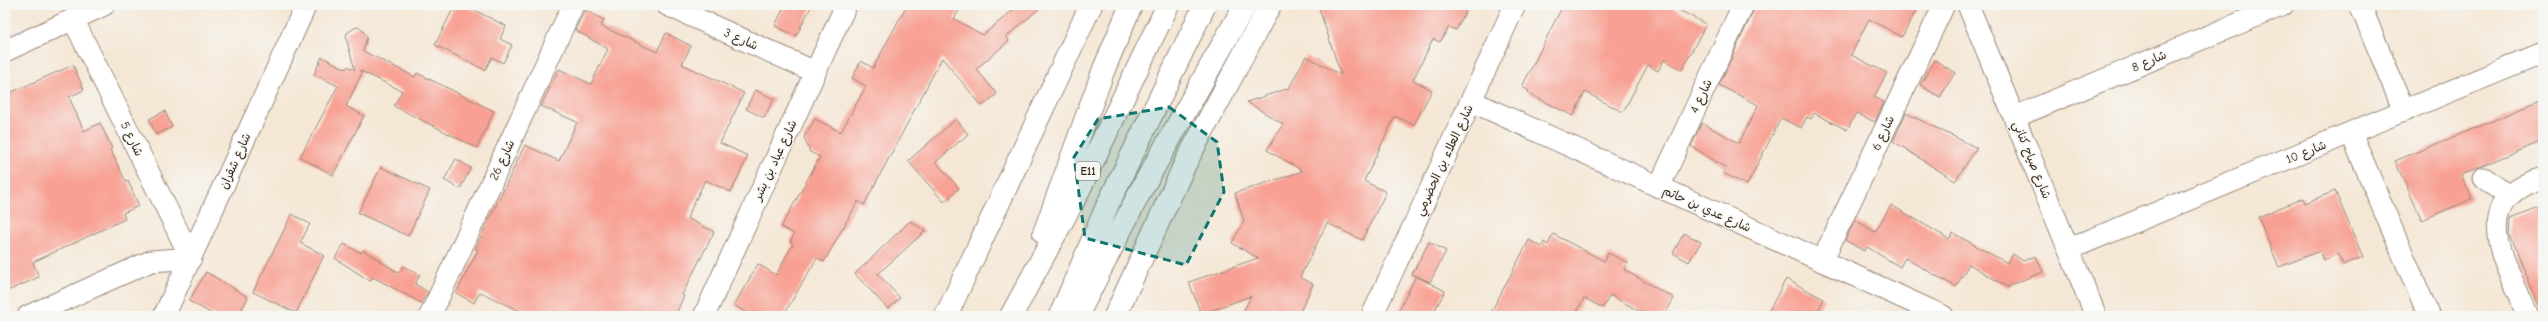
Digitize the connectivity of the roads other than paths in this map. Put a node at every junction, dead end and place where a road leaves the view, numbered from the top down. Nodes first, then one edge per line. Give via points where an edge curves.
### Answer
1 (104, 5) edge
2 (306, 5) edge
3 (573, 5) edge
4 (666, 5) edge
5 (846, 5) edge
6 (1091, 5) edge
7 (1132, 5) edge
8 (1205, 5) edge
9 (1245, 5) edge
10 (1270, 5) edge
11 (1515, 5) edge
12 (1743, 5) edge
13 (1944, 5) edge
14 (1968, 5) edge
15 (2283, 5) edge
16 (2360, 5) edge
17 (1163, 14) edge
18 (74, 19) junction
19 (5, 51) edge
20 (2542, 58) edge
21 (815, 72) junction
22 (1471, 101) junction
23 (2404, 112) junction
24 (2014, 117) junction
25 (2351, 133) junction
26 (2484, 178) dead end
27 (2543, 178) edge
28 (1658, 187) junction
29 (2508, 196) junction
30 (2068, 249) junction
31 (191, 258) junction
32 (1822, 261) junction
33 (1022, 292) junction
34 (1120, 312) edge
35 (28, 316) edge
36 (164, 316) edge
37 (430, 316) edge
38 (704, 316) edge
39 (946, 316) edge
40 (1011, 316) edge
41 (1060, 316) edge
42 (1077, 316) edge
43 (1372, 316) edge
44 (1943, 316) edge
45 (2096, 316) edge
46 (2428, 316) edge
47 (2528, 316) edge

1 - 18 street
2 - 31 street, شارع شقران
3 - 37 street, شارع 26
4 - 21 street, شارع 3
5 - 21 street, شارع عباد بن بشر
6 - 39 main road
7 - 33 main road via 1104,69
8 - 41 main road, E11 via 1108,204
9 - 42 main road via 1142,190
10 - 34 main road via 1186,162
11 - 22 street, شارع العلاء بن الحضرمي
12 - 28 street, شارع 4
13 - 32 street, شارع 6
14 - 24 street, شارع صياح كناني
15 - 24 street, شارع 8
16 - 23 street
17 - 33 main road, E11 via 1074,200
18 - 19 street
18 - 31 street, شارع 5
20 - 23 street, شارع 10
21 - 38 street, شارع عباد بن بشر
22 - 28 street, شارع عدي بن حاتم
22 - 43 street, شارع العلاء بن الحضرمي
23 - 25 street, شارع 10
24 - 30 street, شارع صياح كناني
25 - 30 street, شارع 10
25 - 46 street
26 - 29 street
27 - 29 street via 2516,188
28 - 32 street, شارع عدي بن حاتم
29 - 47 street via 2497,219 2498,244
30 - 45 street, شارع صياح كناني
31 - 35 street via 164,258 145,263
31 - 36 street, شارع شقران
32 - 44 street, شارع عدي بن حاتم
33 - 40 main road, E11

